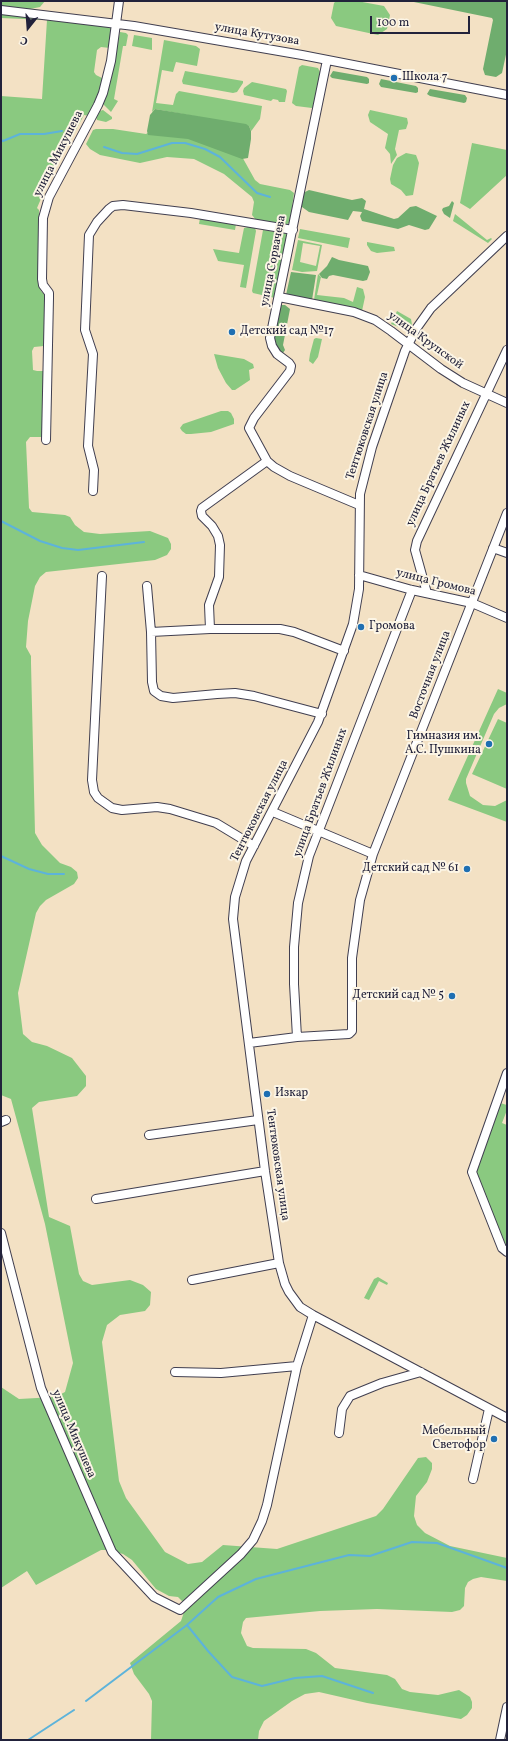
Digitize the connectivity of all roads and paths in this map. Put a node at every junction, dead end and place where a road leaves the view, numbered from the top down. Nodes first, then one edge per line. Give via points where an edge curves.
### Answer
1 (119, 1) edge
2 (1, 10) edge
3 (116, 24) junction
4 (327, 60) junction
5 (507, 94) edge
6 (292, 230) junction
7 (507, 236) edge
8 (279, 297) junction
9 (408, 344) junction
10 (507, 350) edge
11 (486, 393) junction
12 (507, 403) edge
13 (46, 440) dead end
14 (267, 461) junction
15 (93, 492) dead end
16 (359, 504) junction
17 (507, 513) edge
18 (493, 548) junction
19 (507, 553) edge
20 (359, 575) junction
21 (102, 576) dead end
22 (147, 586) dead end
23 (412, 590) junction
24 (427, 593) junction
25 (472, 603) junction
26 (507, 618) edge
27 (210, 629) junction
28 (151, 632) junction
29 (344, 651) junction
30 (322, 714) junction
31 (273, 812) junction
32 (318, 831) junction
33 (254, 846) junction
34 (373, 854) junction
35 (297, 1037) junction
36 (249, 1043) junction
37 (507, 1073) edge
38 (258, 1120) junction
39 (149, 1135) dead end
40 (265, 1171) junction
41 (96, 1199) dead end
42 (1, 1233) edge
43 (507, 1252) edge
44 (279, 1263) junction
45 (192, 1280) dead end
46 (313, 1315) junction
47 (298, 1366) junction
48 (175, 1372) dead end
49 (421, 1372) junction
50 (489, 1409) junction
51 (507, 1418) edge
52 (339, 1433) dead end
53 (473, 1479) dead end
54 (507, 1707) edge
55 (500, 1740) edge

1 - 3 street, улица Микушева
2 - 3 street, улица Кутузова
3 - 4 street, улица Кутузова
3 - 13 street, улица Микушева via 103,93 49,196 43,218 42,279 49,293
4 - 5 street, улица Кутузова
4 - 6 street, улица Сорвачева
6 - 8 street, улица Сорвачева
6 - 15 street via 191,213 123,205 113,206 94,225 89,235 85,330 93,354 88,446 93,463
7 - 9 street, Тентюковская улица via 436,303
8 - 9 street, улица Крупской via 354,312 375,320
8 - 14 street, улица Сорвачева via 270,338 277,354 291,366 290,371 249,428
9 - 11 street, улица Крупской via 463,383
9 - 16 street, Тентюковская улица via 372,447
10 - 11 street, улица Братьев Жилиных
11 - 12 street, улица Крупской
11 - 24 street, улица Братьев Жилиных via 417,541 415,550
14 - 16 street, улица Сорвачева via 290,476
14 - 27 street via 202,508 202,516 212,526 220,545 219,577 209,605
16 - 20 street, Тентюковская улица
17 - 18 street, Восточная улица
18 - 19 street
18 - 25 street, Восточная улица
20 - 23 street, улица Громова
20 - 29 street, Тентюковская улица via 356,611
21 - 33 street via 92,780 94,792 112,808 122,810 157,807 216,823
22 - 28 street
23 - 24 street, улица Громова
23 - 32 street, улица Братьев Жилиных
24 - 25 street, улица Громова
25 - 26 street, улица Громова
25 - 34 street, Восточная улица
27 - 28 street
27 - 29 street via 294,632
28 - 30 street via 152,682 154,691 161,696 173,698 235,693
29 - 30 street, Тентюковская улица
30 - 31 street, Тентюковская улица
31 - 32 street
31 - 33 street, Тентюковская улица
32 - 34 street
32 - 35 street, улица Братьев Жилиных via 298,903 294,947
33 - 36 street, Тентюковская улица via 238,882 234,909 234,931
34 - 35 street, Восточная улица via 360,900 355,930 352,958 353,1027 349,1034
35 - 36 street
36 - 38 street, Тентюковская улица
37 - 43 street via 472,1172 502,1248
38 - 39 street
38 - 40 street, Тентюковская улица
40 - 41 street
40 - 44 street, Тентюковская улица
42 - 47 street, улица Микушева via 41,1388 112,1552 154,1597 180,1610 241,1554 256,1534 267,1505
44 - 45 street
44 - 46 street, Тентюковская улица via 289,1292 300,1307
46 - 47 street
46 - 49 street, Тентюковская улица
47 - 48 street via 221,1373
49 - 50 street, Тентюковская улица
49 - 52 street via 382,1383 350,1396 342,1409
50 - 51 street, Тентюковская улица
50 - 53 street
54 - 55 street

